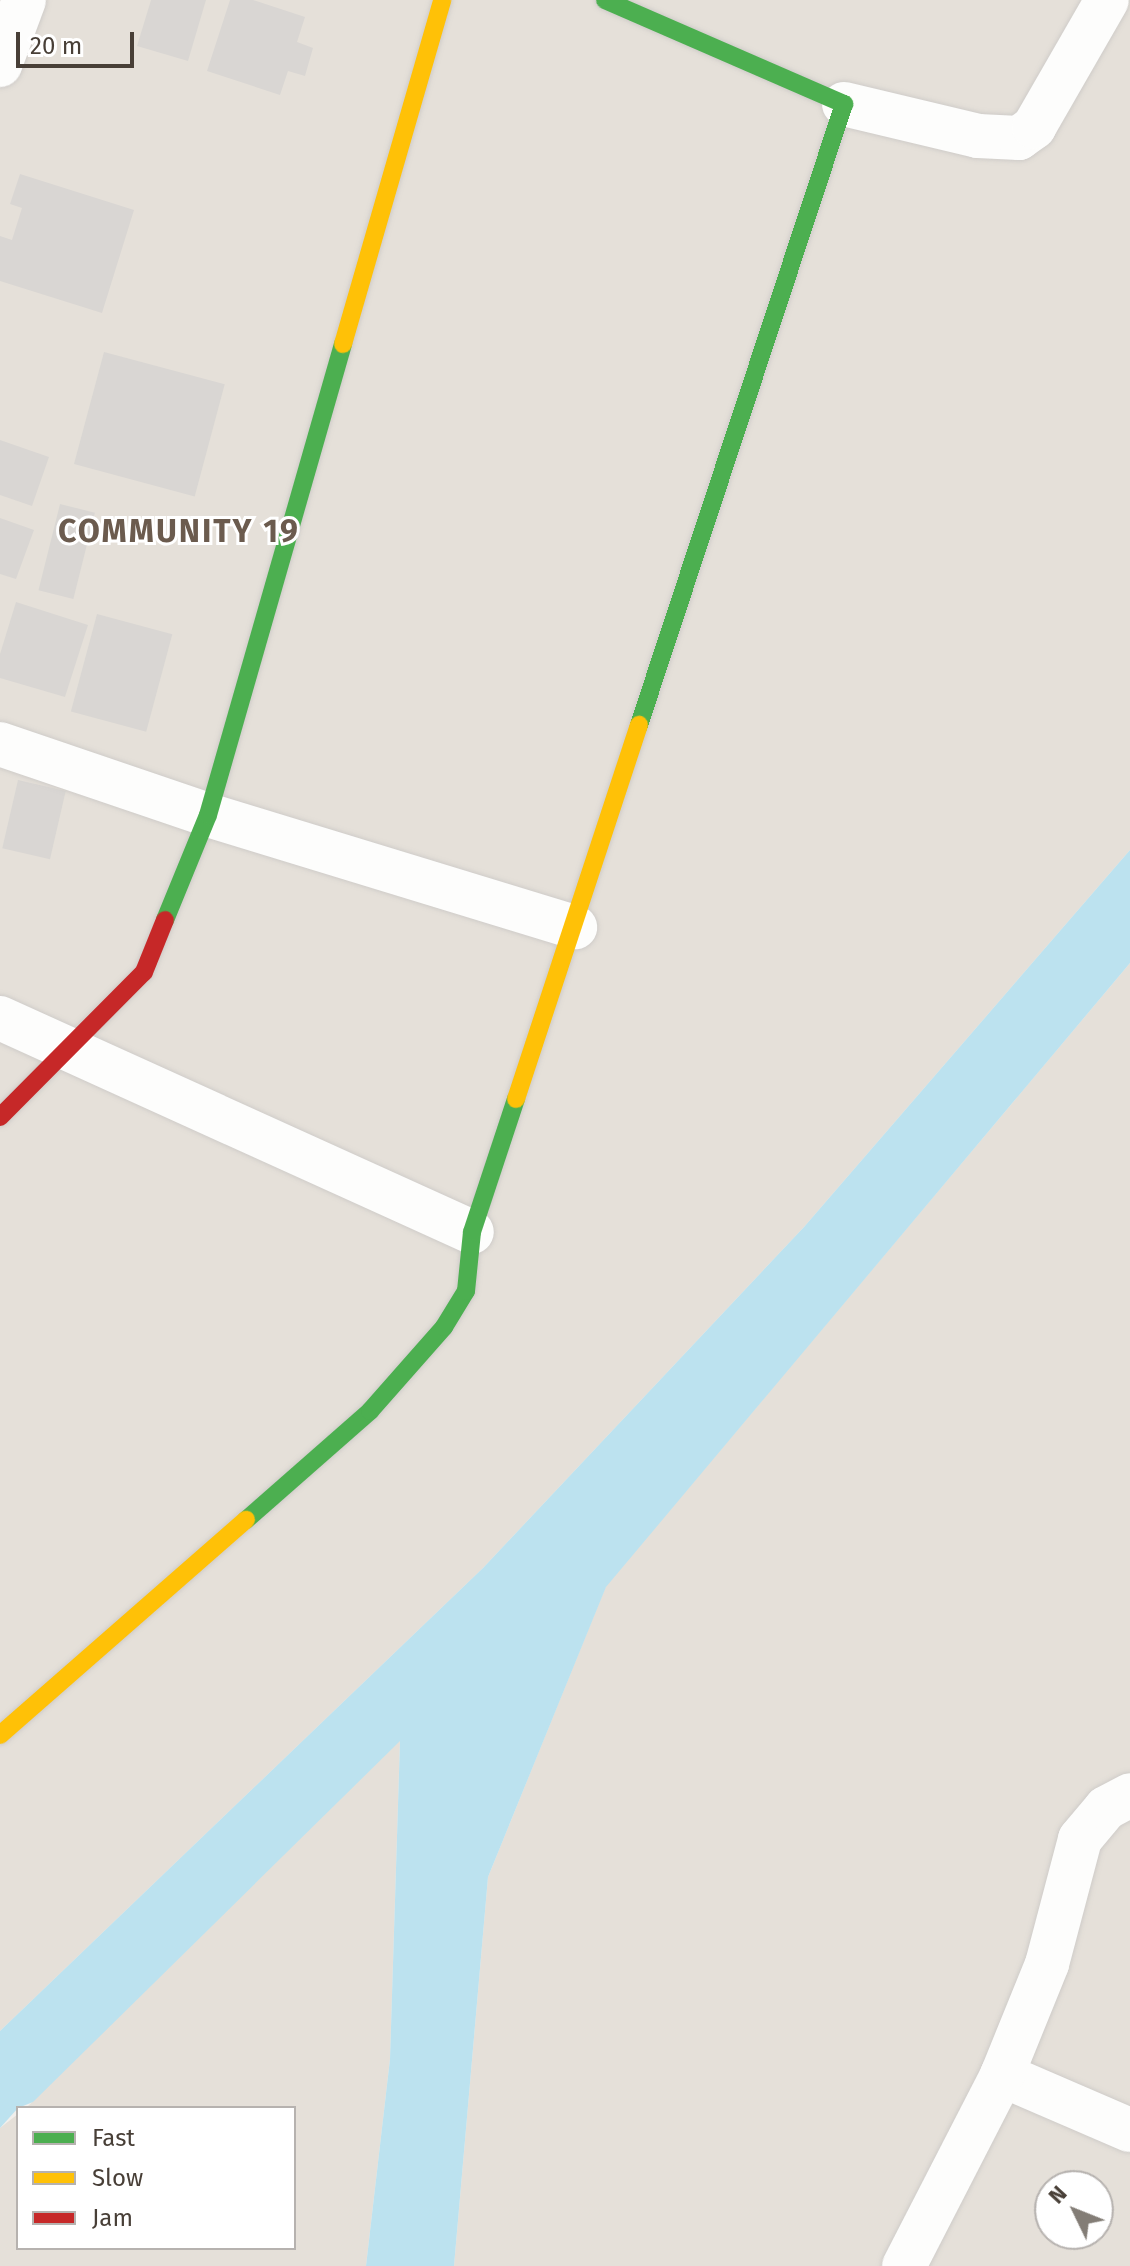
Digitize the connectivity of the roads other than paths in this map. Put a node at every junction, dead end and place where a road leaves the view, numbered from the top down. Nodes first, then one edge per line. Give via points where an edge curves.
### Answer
1 (24, 0) edge
2 (442, 0) edge
3 (605, 0) edge
4 (1107, 0) edge
5 (0, 65) edge
6 (844, 104) junction
7 (0, 744) edge
8 (208, 815) junction
9 (575, 927) junction
10 (0, 1018) edge
11 (64, 1048) junction
12 (0, 1117) edge
13 (472, 1232) junction
14 (0, 1735) edge
15 (1130, 1795) edge
16 (1002, 2075) junction
17 (1130, 2130) edge
18 (904, 2266) edge

1 - 5 street
2 - 8 street
3 - 6 street
4 - 6 street via 1034,127 1019,138 978,136
6 - 9 street
7 - 8 street
8 - 9 street
8 - 11 street via 144,972
9 - 13 street
10 - 11 street
11 - 12 street
11 - 13 street
13 - 14 street via 466,1291 444,1327 370,1411
15 - 16 street via 1106,1808 1080,1839 1047,1964
16 - 17 street
16 - 18 street

